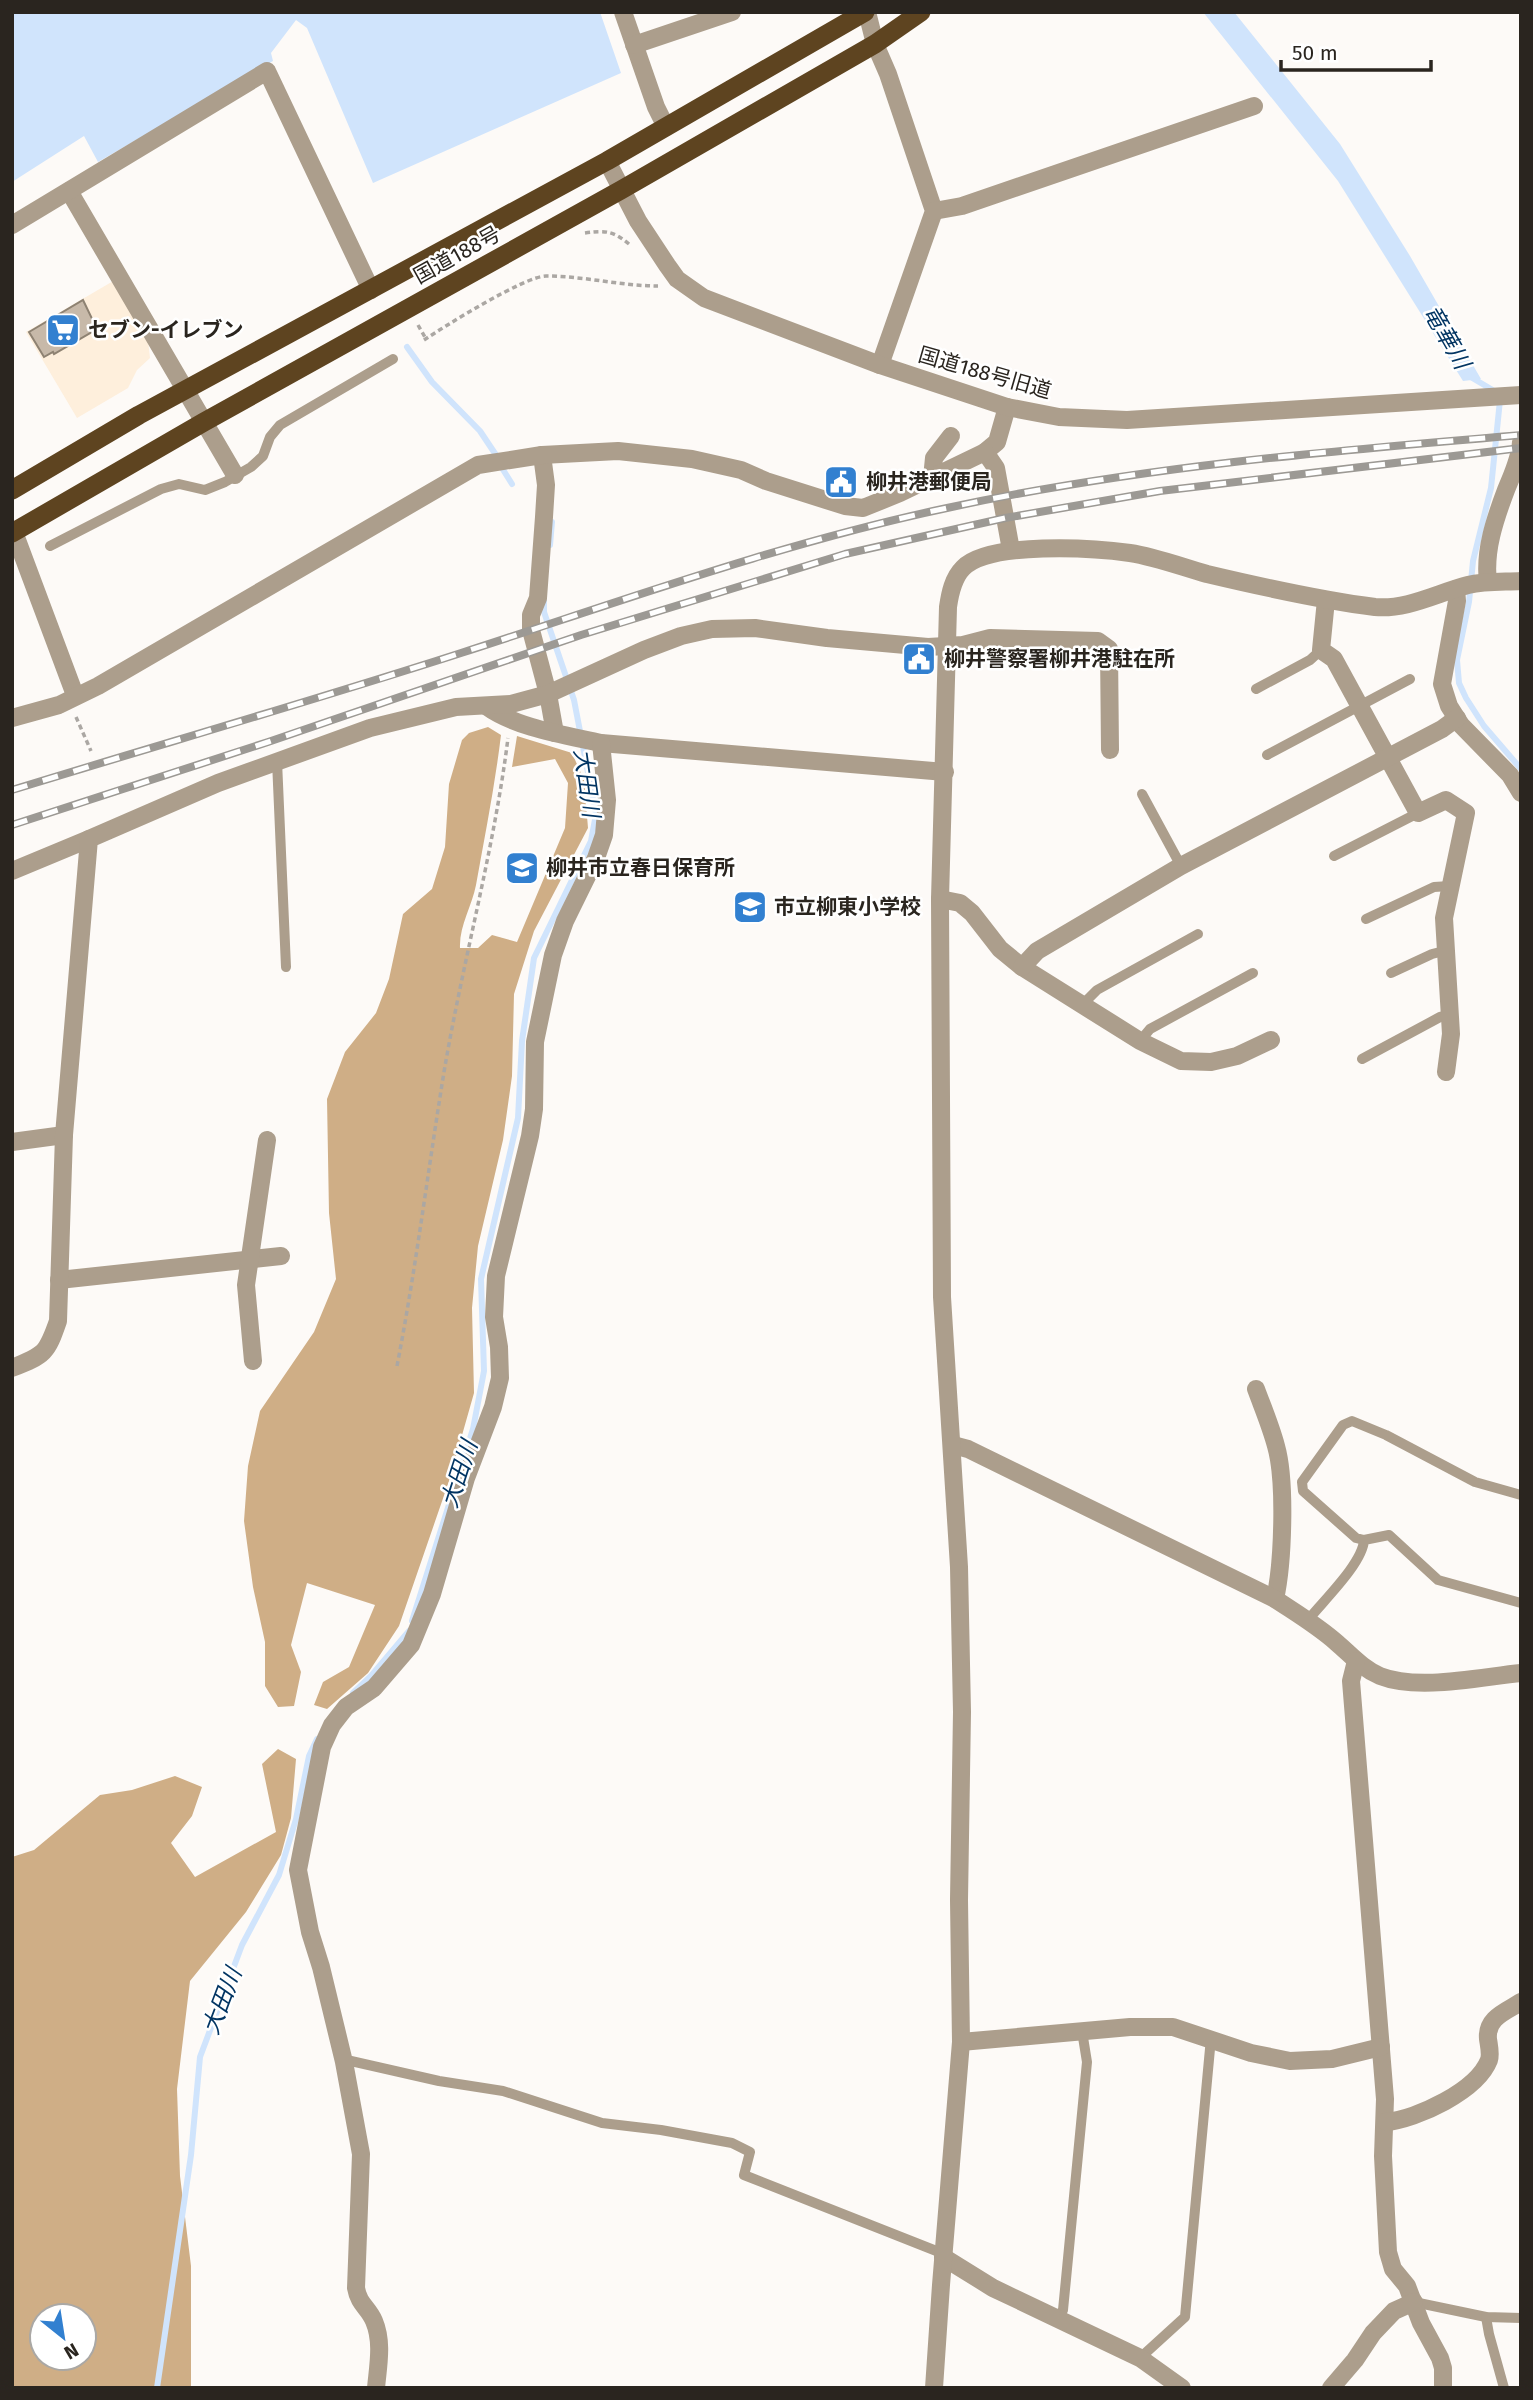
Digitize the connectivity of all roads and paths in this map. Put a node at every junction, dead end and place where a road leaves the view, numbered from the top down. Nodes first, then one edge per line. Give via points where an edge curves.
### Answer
1 (623, 12) edge
2 (732, 12) edge
3 (866, 12) edge
4 (921, 12) edge
5 (875, 44) junction
6 (634, 45) junction
7 (1254, 106) dead end
8 (666, 127) junction
9 (607, 161) junction
10 (621, 190) junction
11 (69, 191) junction
12 (934, 211) junction
13 (12, 225) edge
14 (583, 234) dead end
15 (629, 244) dead end
16 (652, 276) dead end
17 (677, 279) junction
18 (659, 286) junction
19 (371, 290) junction
20 (408, 331) dead end
21 (393, 359) dead end
22 (880, 365) junction
23 (186, 390) junction
24 (1521, 394) edge
25 (1007, 407) junction
26 (204, 422) junction
27 (951, 436) dead end
28 (1521, 442) edge
29 (985, 452) junction
30 (541, 455) junction
31 (235, 475) junction
32 (932, 478) junction
33 (12, 490) edge
34 (13, 533) edge
35 (50, 546) dead end
36 (1011, 550) junction
37 (1521, 581) edge
38 (1473, 585) junction
39 (1326, 600) junction
40 (948, 646) junction
41 (1321, 650) junction
42 (1410, 679) dead end
43 (1256, 690) dead end
44 (548, 694) junction
45 (75, 695) junction
46 (486, 706) junction
47 (1359, 706) junction
48 (12, 718) edge
49 (1457, 718) junction
50 (512, 719) junction
51 (555, 733) junction
52 (588, 740) junction
53 (1110, 750) dead end
54 (91, 751) dead end
55 (1268, 755) dead end
56 (1387, 758) junction
57 (277, 761) junction
58 (945, 772) junction
59 (1521, 793) edge
60 (1142, 794) dead end
61 (1418, 813) junction
62 (89, 839) junction
63 (1334, 856) dead end
64 (1181, 866) junction
65 (12, 871) edge
66 (1450, 886) junction
67 (940, 899) junction
68 (1366, 919) dead end
69 (1198, 934) dead end
70 (1444, 951) junction
71 (286, 967) dead end
72 (1022, 967) junction
73 (1253, 973) dead end
74 (1391, 973) dead end
75 (1082, 1005) junction
76 (1449, 1015) junction
77 (1271, 1040) dead end
78 (1140, 1041) junction
79 (1362, 1059) dead end
80 (1446, 1072) dead end
81 (64, 1135) junction
82 (267, 1140) dead end
83 (12, 1142) edge
84 (281, 1256) dead end
85 (248, 1260) junction
86 (59, 1280) junction
87 (253, 1362) dead end
88 (397, 1366) dead end
89 (12, 1368) edge
90 (1256, 1389) dead end
91 (953, 1445) junction
92 (1521, 1495) edge
93 (1363, 1540) junction
94 (1275, 1599) junction
95 (1521, 1603) edge
96 (1308, 1620) junction
97 (1356, 1661) junction
98 (1521, 1673) edge
99 (1521, 2002) edge
100 (1082, 2031) junction
101 (1211, 2038) junction
102 (961, 2042) junction
103 (1381, 2047) junction
104 (344, 2062) junction
105 (1386, 2122) junction
106 (944, 2256) junction
107 (1414, 2302) junction
108 (1486, 2317) junction
109 (1058, 2318) junction
110 (1521, 2318) edge
111 (1140, 2358) junction
112 (376, 2388) edge
113 (934, 2388) edge
114 (1182, 2388) edge
115 (1331, 2388) edge
116 (1443, 2388) edge
117 (1504, 2388) edge

1 - 6 street
2 - 6 street
3 - 5 street
3 - 8 highway, 国道188号
4 - 5 highway, 国道188号
5 - 10 highway, 国道188号
5 - 12 street
6 - 8 street
7 - 12 street via 962,206
8 - 9 highway, 国道188号
9 - 10 street, 国道188号旧道
9 - 19 highway, 国道188号
10 - 17 street, 国道188号旧道
10 - 26 highway, 国道188号
11 - 13 street
11 - 19 street via 267,71
11 - 23 street
12 - 22 street
14 - 15 path via 615,233
16 - 18 path
17 - 18 path
17 - 22 street, 国道188号旧道 via 704,299
18 - 20 path via 543,275 425,339 418,325
19 - 23 highway, 国道188号
21 - 31 lane via 281,425 270,436 263,456
22 - 25 street, 国道188号旧道
23 - 26 street
23 - 33 highway, 国道188号
24 - 25 street, 国道188号旧道 via 1127,420 1059,417
25 - 29 street via 997,442
26 - 31 street
26 - 34 highway, 国道188号
27 - 32 street via 934,458
28 - 38 street via 1486,562
29 - 32 street
29 - 36 street via 996,468
30 - 32 street via 618,450 692,459 863,508
30 - 44 street via 545,496 538,598 530,630
30 - 45 street via 478,465
31 - 35 lane via 205,491 179,484 160,489
34 - 45 street
36 - 39 street via 1132,553
36 - 40 street via 964,566 956,578 948,607
37 - 38 street
38 - 39 street via 1399,606
38 - 49 street via 1457,601 1442,684
39 - 41 street
40 - 44 street via 755,628 712,629 644,649
40 - 53 street via 990,638 1098,642 1109,649
40 - 58 street
41 - 43 lane
41 - 47 street via 1334,659
42 - 47 lane
44 - 46 street
44 - 51 street
45 - 48 street via 59,705
45 - 54 path via 71,708
46 - 50 street
46 - 57 street via 457,707 370,728
47 - 55 lane
47 - 56 street
49 - 56 street
49 - 59 street
50 - 51 street
50 - 88 path via 444,1071
51 - 52 street
52 - 58 street
52 - 104 street via 607,800 604,835 565,921 542,1001 530,1136 496,1276 494,1317 500,1378 493,1407 411,1645 374,1688 346,1707 332,1725 314,1782 298,1870
56 - 61 street
56 - 64 street
57 - 62 street
57 - 71 lane
58 - 67 street
60 - 64 lane
61 - 63 lane
61 - 66 street via 1446,800 1466,813
62 - 65 street
62 - 81 street
64 - 72 street via 1037,951
66 - 68 lane via 1434,887
66 - 70 street
67 - 72 street via 960,903
67 - 91 street via 942,1297
69 - 75 lane via 1097,990
70 - 74 lane
70 - 76 street
72 - 75 street
73 - 78 lane via 1150,1029
75 - 78 street
76 - 79 lane
76 - 80 street
77 - 78 street via 1211,1062 1181,1061
81 - 83 street
81 - 86 street
82 - 85 street
84 - 85 street
85 - 86 street
85 - 87 street
86 - 89 street via 58,1321 49,1348
90 - 94 street via 1277,1448 1282,1486
91 - 94 street
91 - 102 street via 962,1699
92 - 93 lane via 1475,1482 1352,1421 1343,1425 1302,1482 1303,1491
93 - 95 lane via 1389,1535 1438,1580
93 - 96 lane via 1356,1561
94 - 96 street
96 - 97 street
97 - 98 street via 1379,1676 1400,1681
97 - 103 street via 1351,1681
99 - 105 street via 1492,2020 1487,2030 1490,2058 1482,2074 1450,2098 1403,2121
100 - 101 street via 1173,2027
100 - 102 street
100 - 109 lane via 1087,2062 1063,2309
101 - 103 street via 1290,2061 1332,2059
101 - 111 lane via 1185,2317
102 - 106 street
103 - 105 street
104 - 106 lane via 503,2091 602,2123 732,2143 750,2152 744,2175
104 - 112 street via 361,2154 356,2288 358,2300 379,2333
105 - 107 street via 1383,2156 1388,2252
106 - 109 street via 993,2288
106 - 113 street
107 - 108 lane
107 - 115 street via 1394,2311
107 - 116 street via 1443,2368
108 - 110 lane
108 - 117 lane
109 - 111 street
111 - 114 street

